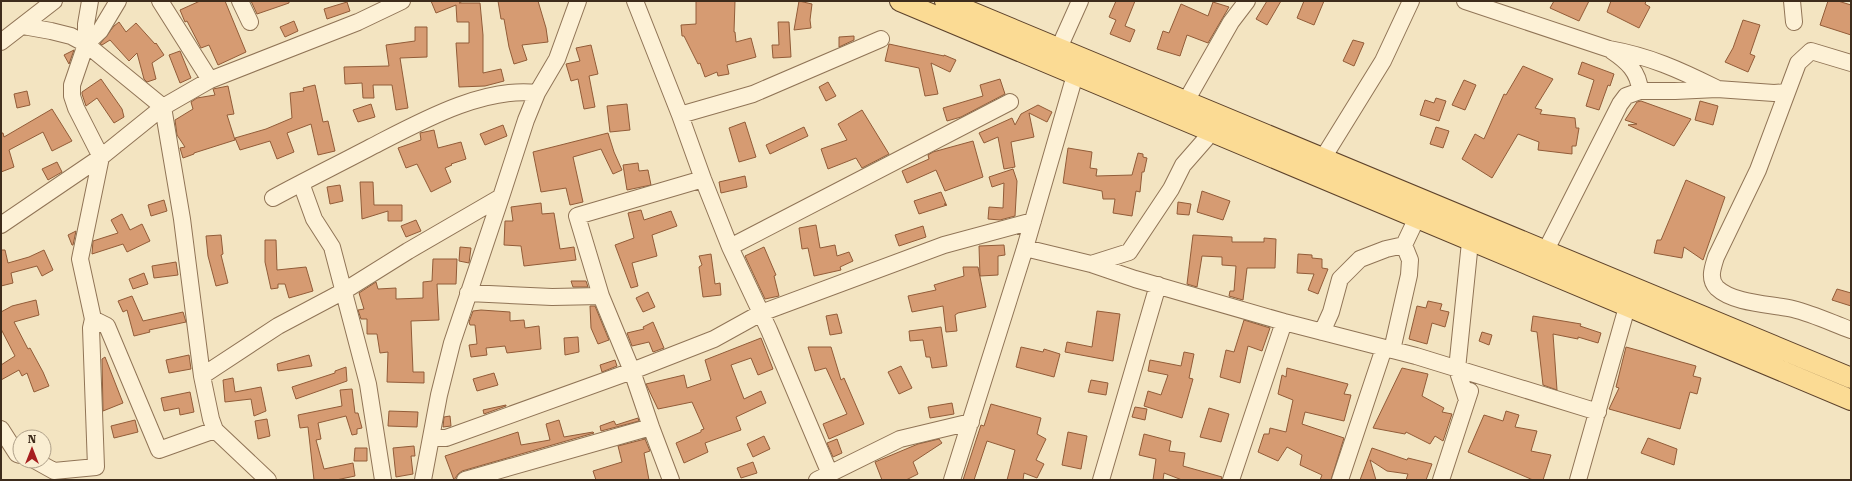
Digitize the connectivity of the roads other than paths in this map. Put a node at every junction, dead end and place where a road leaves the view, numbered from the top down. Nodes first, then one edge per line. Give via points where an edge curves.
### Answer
1 (54, 1) edge
2 (90, 1) edge
3 (118, 1) edge
4 (160, 1) edge
5 (240, 1) edge
6 (578, 1) edge
7 (635, 1) edge
8 (900, 1) edge
9 (945, 1) edge
10 (1080, 1) edge
11 (1247, 1) edge
12 (1411, 1) edge
13 (1465, 1) edge
14 (1792, 1) edge
15 (397, 2) edge
16 (250, 22) dead end
17 (1794, 22) dead end
18 (23, 26) junction
19 (881, 39) dead end
20 (1, 42) edge
21 (86, 44) junction
22 (1058, 48) junction
23 (1609, 49) junction
24 (1851, 63) edge
25 (1075, 75) junction
26 (210, 80) junction
27 (1717, 89) junction
28 (1640, 90) junction
29 (1787, 92) junction
30 (537, 93) junction
31 (1186, 101) junction
32 (1010, 102) dead end
33 (163, 107) junction
34 (680, 115) junction
35 (1211, 132) junction
36 (101, 158) junction
37 (1323, 158) junction
38 (702, 179) junction
39 (301, 183) junction
40 (501, 197) junction
41 (273, 198) dead end
42 (1425, 201) junction
43 (1416, 219) junction
44 (1033, 221) junction
45 (1, 224) edge
46 (1470, 242) junction
47 (1404, 245) junction
48 (730, 247) junction
49 (1025, 248) junction
50 (1546, 250) junction
51 (1129, 252) junction
52 (1091, 264) junction
53 (1135, 279) junction
54 (1158, 285) junction
55 (344, 291) junction
56 (468, 293) junction
57 (601, 296) junction
58 (1627, 307) junction
59 (760, 313) junction
60 (93, 318) junction
61 (1284, 322) junction
62 (1851, 330) edge
63 (1322, 332) junction
64 (1388, 349) junction
65 (1457, 369) junction
66 (632, 371) junction
67 (1475, 374) junction
68 (202, 376) junction
69 (1851, 378) edge
70 (1467, 400) junction
71 (1851, 400) edge
72 (1598, 412) junction
73 (970, 422) junction
74 (650, 427) junction
75 (1, 429) edge
76 (215, 430) junction
77 (431, 438) junction
78 (12, 446) edge
79 (50, 469) edge
80 (823, 477) edge
81 (268, 480) edge
82 (383, 480) edge
83 (423, 480) edge
84 (465, 480) edge
85 (671, 480) edge
86 (952, 480) edge
87 (1101, 480) edge
88 (1231, 480) edge
89 (1340, 480) edge
90 (1441, 480) edge
91 (1578, 480) edge

1 - 18 street
2 - 21 street
3 - 21 street via 100,31
4 - 26 street
5 - 16 street
6 - 30 street via 557,59
7 - 34 street
8 - 25 main road
9 - 22 main road
10 - 22 street
11 - 31 street via 1231,22
12 - 37 street via 1383,61
13 - 23 street
14 - 17 street
15 - 26 street via 358,22
18 - 20 street
18 - 21 street via 71,36
19 - 34 street via 753,94
21 - 33 street
21 - 36 street via 72,85 72,96
22 - 31 main road
23 - 27 street via 1633,53 1671,66
23 - 28 street via 1633,69 1640,81
24 - 29 street via 1811,51 1798,62
25 - 35 main road
25 - 44 street
26 - 33 street
27 - 28 street
27 - 29 street
28 - 50 street via 1626,96 1620,104
29 - 62 street via 1758,170 1716,257 1711,279 1717,288 1733,296 1794,309
30 - 39 street via 521,91 493,96 437,114
30 - 40 street
31 - 37 main road
32 - 48 street
33 - 36 street
33 - 68 street via 182,218
34 - 38 street
35 - 43 main road
35 - 51 street via 1183,165 1171,189
36 - 45 street
36 - 60 street via 80,259
37 - 42 main road
38 - 48 street
38 - 57 street via 577,216
39 - 41 street
39 - 55 street via 314,218 332,247
40 - 55 street
40 - 56 street
42 - 43 street
42 - 50 main road
43 - 46 main road
43 - 47 street
44 - 49 street
44 - 59 street via 944,245
46 - 58 main road
46 - 65 street
47 - 63 street via 1360,259 1340,279 1331,312
47 - 64 street via 1410,260 1409,275
48 - 59 street
49 - 52 street
49 - 73 street
50 - 69 main road
51 - 52 street
51 - 53 street
52 - 53 street
53 - 54 street
54 - 61 street
54 - 87 street
55 - 68 street via 278,326
55 - 82 street via 368,384
56 - 57 street via 545,297
56 - 77 street via 448,358
57 - 66 street
58 - 71 main road
58 - 72 street
59 - 66 street via 714,339
59 - 80 street
60 - 76 street via 107,326 159,450
60 - 79 street via 91,328 96,467 54,471
61 - 63 street
61 - 88 street
63 - 64 street
64 - 65 street
64 - 89 street
65 - 67 street
65 - 70 street
66 - 74 street
66 - 77 street via 446,438
67 - 70 street
67 - 72 street
68 - 76 street
70 - 90 street
72 - 91 street
73 - 80 street via 900,439
73 - 86 street
74 - 84 street
74 - 85 street
75 - 78 street
76 - 81 street
77 - 83 street

